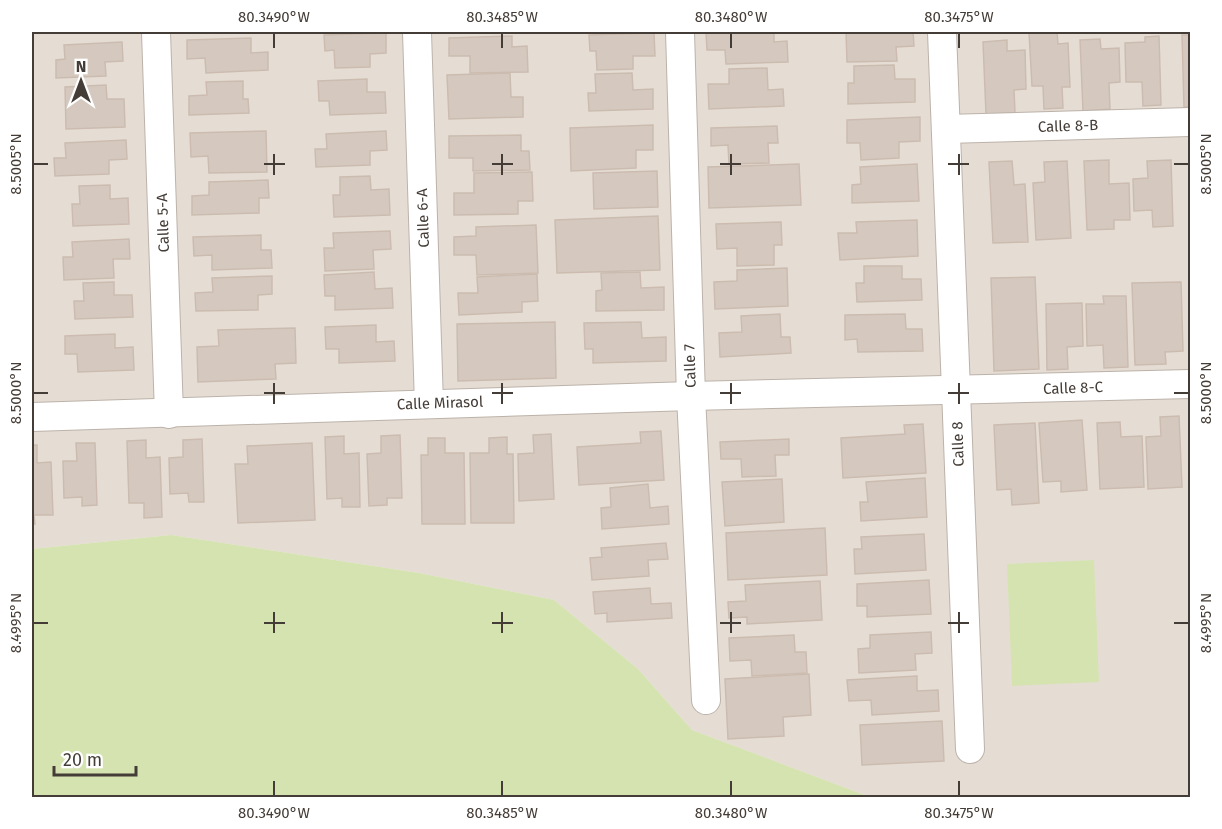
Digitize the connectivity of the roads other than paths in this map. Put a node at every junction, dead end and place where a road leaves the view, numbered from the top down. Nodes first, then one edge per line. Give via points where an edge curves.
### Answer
1 (156, 32) edge
2 (417, 32) edge
3 (680, 32) edge
4 (942, 32) edge
5 (1191, 122) edge
6 (946, 129) junction
7 (1191, 384) edge
8 (956, 391) junction
9 (691, 396) junction
10 (429, 404) junction
11 (169, 414) junction
12 (32, 417) edge
13 (706, 700) dead end
14 (970, 749) dead end

1 - 11 street, Calle 5-A
2 - 10 street, Calle 6-A
3 - 9 street, Calle 7
4 - 6 street, Calle 8
5 - 6 street, Calle 8-B
6 - 8 street, Calle 8
7 - 8 street, Calle 8-C
8 - 9 street, Calle Mirasol
8 - 14 street, Calle 8
9 - 10 street, Calle Mirasol
9 - 13 street, Calle 7
10 - 11 street, Calle Mirasol
11 - 12 street, Calle Mirasol

